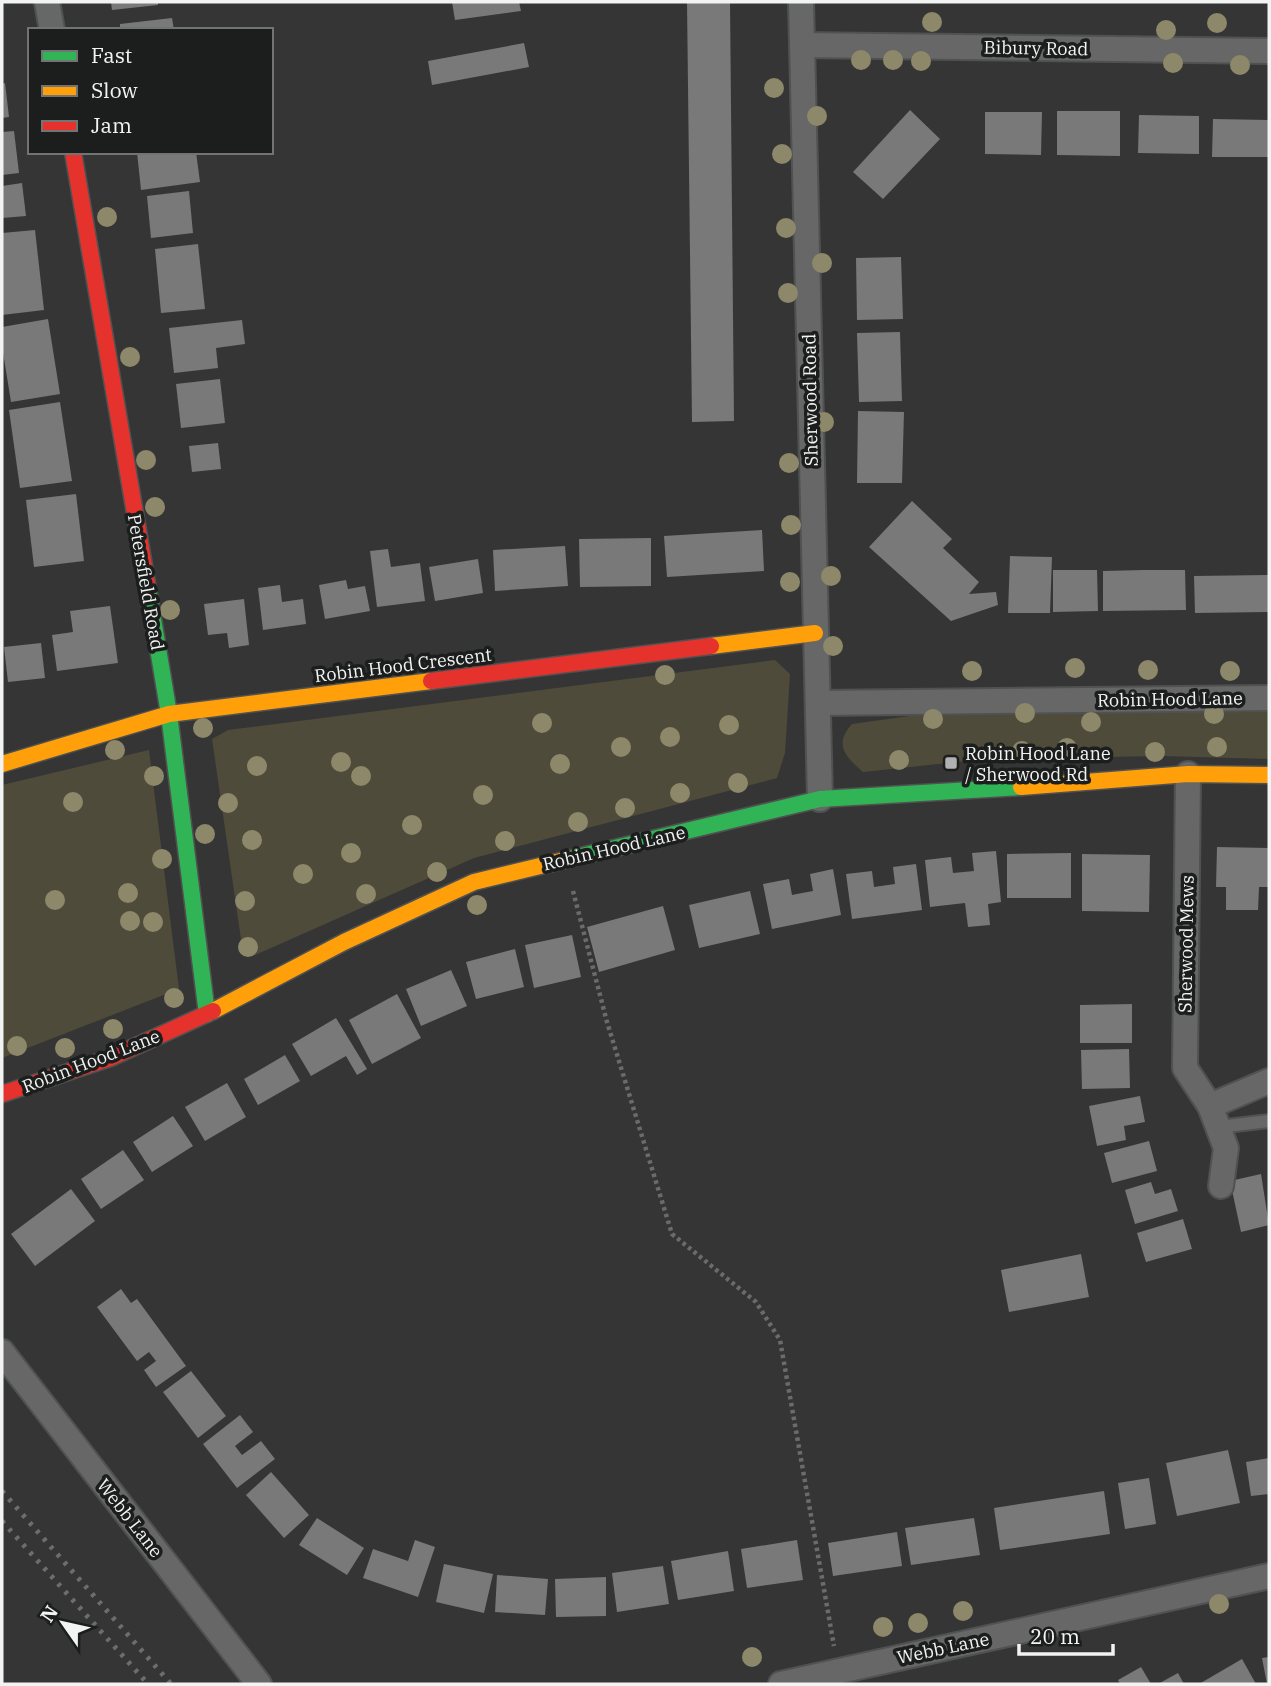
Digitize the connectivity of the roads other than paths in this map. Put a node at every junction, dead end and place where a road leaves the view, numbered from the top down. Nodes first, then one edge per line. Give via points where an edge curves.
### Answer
1 (47, 2) edge
2 (801, 2) edge
3 (52, 28) edge
4 (802, 45) junction
5 (1269, 51) edge
6 (73, 154) edge
7 (814, 633) junction
8 (1269, 698) edge
9 (818, 703) junction
10 (169, 714) junction
11 (2, 765) edge
12 (1188, 774) junction
13 (1269, 775) edge
14 (820, 799) junction
15 (207, 1014) junction
16 (1269, 1080) edge
17 (2, 1094) edge
18 (1214, 1117) junction
19 (1269, 1121) edge
20 (1221, 1186) dead end
21 (2, 1352) edge
22 (1269, 1576) edge
23 (840, 1678) edge
24 (259, 1684) edge
25 (781, 1684) edge

1 - 3 street
2 - 4 street, Sherwood Road
4 - 5 street, Bibury Road
4 - 7 street, Sherwood Road
6 - 10 street, Petersfield Road
7 - 9 street, Sherwood Road
7 - 10 street, Robin Hood Crescent
8 - 9 street, Robin Hood Lane
9 - 14 street, Sherwood Road
10 - 11 street, Robin Hood Crescent
10 - 15 street, Petersfield Road
12 - 13 street, Robin Hood Lane
12 - 14 street, Robin Hood Lane
12 - 18 street, Sherwood Mews via 1185,1068
14 - 15 street, Robin Hood Lane via 474,882 344,942
15 - 17 street, Robin Hood Lane via 110,1058
16 - 18 street
18 - 19 lane
18 - 20 street, Sherwood Mews via 1226,1148
21 - 24 street, Webb Lane
22 - 23 street, Webb Lane
23 - 25 street, Webb Lane

